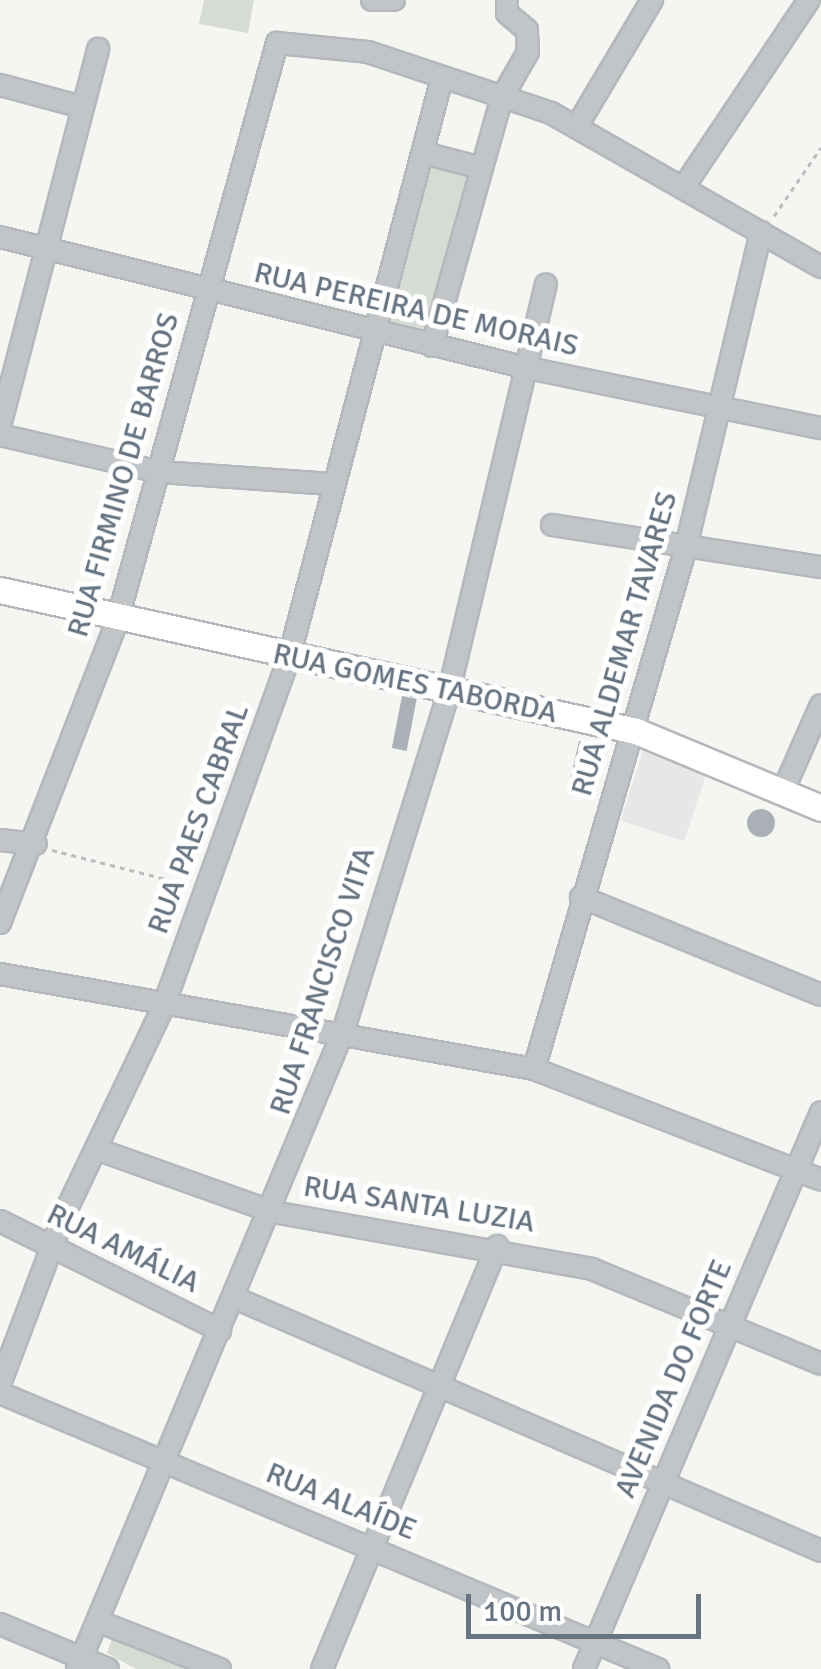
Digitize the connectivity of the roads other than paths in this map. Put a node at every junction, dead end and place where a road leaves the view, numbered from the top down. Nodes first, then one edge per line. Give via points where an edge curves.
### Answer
1 (372, 0) edge
2 (394, 0) edge
3 (507, 0) edge
4 (652, 0) edge
5 (809, 0) edge
6 (98, 49) dead end
7 (442, 78) junction
8 (0, 85) edge
9 (502, 97) junction
10 (82, 107) junction
11 (577, 126) junction
12 (424, 153) junction
13 (481, 168) junction
14 (683, 188) junction
15 (763, 233) junction
16 (0, 237) edge
17 (44, 249) junction
18 (821, 268) edge
19 (546, 284) dead end
20 (206, 292) junction
21 (372, 332) junction
22 (432, 346) junction
23 (523, 368) junction
24 (719, 406) junction
25 (0, 426) edge
26 (821, 428) edge
27 (0, 434) edge
28 (160, 472) junction
29 (332, 484) junction
30 (552, 525) dead end
31 (686, 547) junction
32 (821, 567) edge
33 (0, 590) edge
34 (118, 618) junction
35 (289, 658) junction
36 (449, 691) junction
37 (821, 705) edge
38 (636, 732) junction
39 (783, 792) junction
40 (821, 808) edge
41 (0, 840) edge
42 (36, 844) junction
43 (582, 897) junction
44 (0, 922) edge
45 (0, 974) edge
46 (821, 995) edge
47 (164, 1005) junction
48 (343, 1032) junction
49 (534, 1069) junction
50 (821, 1112) edge
51 (96, 1149) junction
52 (797, 1169) junction
53 (821, 1180) edge
54 (273, 1212) junction
55 (0, 1221) edge
56 (497, 1246) junction
57 (53, 1249) junction
58 (235, 1298) junction
59 (730, 1324) junction
60 (220, 1330) junction
61 (821, 1364) edge
62 (0, 1384) edge
63 (440, 1386) junction
64 (0, 1393) edge
65 (167, 1463) junction
66 (662, 1483) junction
67 (375, 1548) junction
68 (821, 1551) edge
69 (100, 1622) junction
70 (0, 1624) edge
71 (596, 1642) junction
72 (79, 1664) edge
73 (108, 1669) edge
74 (220, 1669) edge
75 (322, 1669) edge
76 (584, 1669) edge
77 (658, 1669) edge

1 - 2 street
3 - 9 street via 530,43
4 - 11 street
5 - 14 street
6 - 10 street
7 - 9 street
7 - 12 street, RUA PAES CABRAL
7 - 20 street, RUA FIRMINO DE BARROS via 368,52 284,39
8 - 10 street
9 - 11 street
9 - 13 street
10 - 17 street
11 - 14 street
12 - 13 street
12 - 21 street, RUA PAES CABRAL
13 - 22 street
14 - 15 street
15 - 18 street
15 - 24 street, RUA ALDEMAR TAVARES
16 - 17 street, RUA PEREIRA DE MORAIS
17 - 20 street, RUA PEREIRA DE MORAIS
17 - 25 street
19 - 23 street, RUA FRANCISCO VITA
20 - 21 street, RUA PEREIRA DE MORAIS
20 - 28 street, RUA FIRMINO DE BARROS
21 - 22 street, RUA PEREIRA DE MORAIS
21 - 29 street, RUA PAES CABRAL
22 - 23 street, RUA PEREIRA DE MORAIS
23 - 24 street, RUA PEREIRA DE MORAIS
23 - 36 street, RUA FRANCISCO VITA
24 - 26 street, RUA PEREIRA DE MORAIS
24 - 31 street, RUA ALDEMAR TAVARES
27 - 28 street
28 - 29 street
28 - 34 street, RUA FIRMINO DE BARROS
29 - 35 street, RUA PAES CABRAL
30 - 31 street
31 - 32 street
31 - 38 street, RUA ALDEMAR TAVARES
33 - 34 main road, RUA GOMES TABORDA
34 - 35 main road, RUA GOMES TABORDA
34 - 42 street, RUA FIRMINO DE BARROS
35 - 36 main road, RUA GOMES TABORDA
35 - 47 street, RUA PAES CABRAL
36 - 38 main road, RUA GOMES TABORDA
36 - 48 street, RUA FRANCISCO VITA
37 - 39 street
38 - 39 main road, RUA GOMES TABORDA
38 - 43 street, RUA ALDEMAR TAVARES
39 - 40 main road, RUA GOMES TABORDA
41 - 42 street
42 - 44 street, RUA FIRMINO DE BARROS
43 - 46 street
43 - 49 street, RUA ALDEMAR TAVARES
45 - 47 street
47 - 48 street
47 - 51 street, RUA PAES CABRAL
48 - 49 street
48 - 54 street, RUA FRANCISCO VITA
49 - 52 street
50 - 52 street, AVENIDA DO FORTE
51 - 54 street, RUA SANTA LUZIA
51 - 57 street, RUA PAES CABRAL
52 - 53 street
52 - 59 street, AVENIDA DO FORTE
54 - 56 street, RUA SANTA LUZIA
54 - 58 street, RUA FRANCISCO VITA
55 - 57 street, RUA AMÁLIA
56 - 59 street, RUA SANTA LUZIA via 592,1269
56 - 63 street
57 - 60 street, RUA AMÁLIA
57 - 62 street, RUA PAES CABRAL
58 - 60 street, RUA FRANCISCO VITA
58 - 63 street
59 - 61 street, RUA SANTA LUZIA
59 - 66 street, AVENIDA DO FORTE
60 - 65 street, RUA FRANCISCO VITA
63 - 66 street
63 - 67 street
64 - 65 street, RUA ALAÍDE
65 - 67 street, RUA ALAÍDE
65 - 69 street, RUA FRANCISCO VITA
66 - 68 street
66 - 71 street, AVENIDA DO FORTE
67 - 71 street, RUA ALAÍDE
67 - 75 street
69 - 72 street, RUA FRANCISCO VITA
69 - 74 street
70 - 72 street
71 - 76 street, AVENIDA DO FORTE
71 - 77 street, RUA ALAÍDE
72 - 73 street

